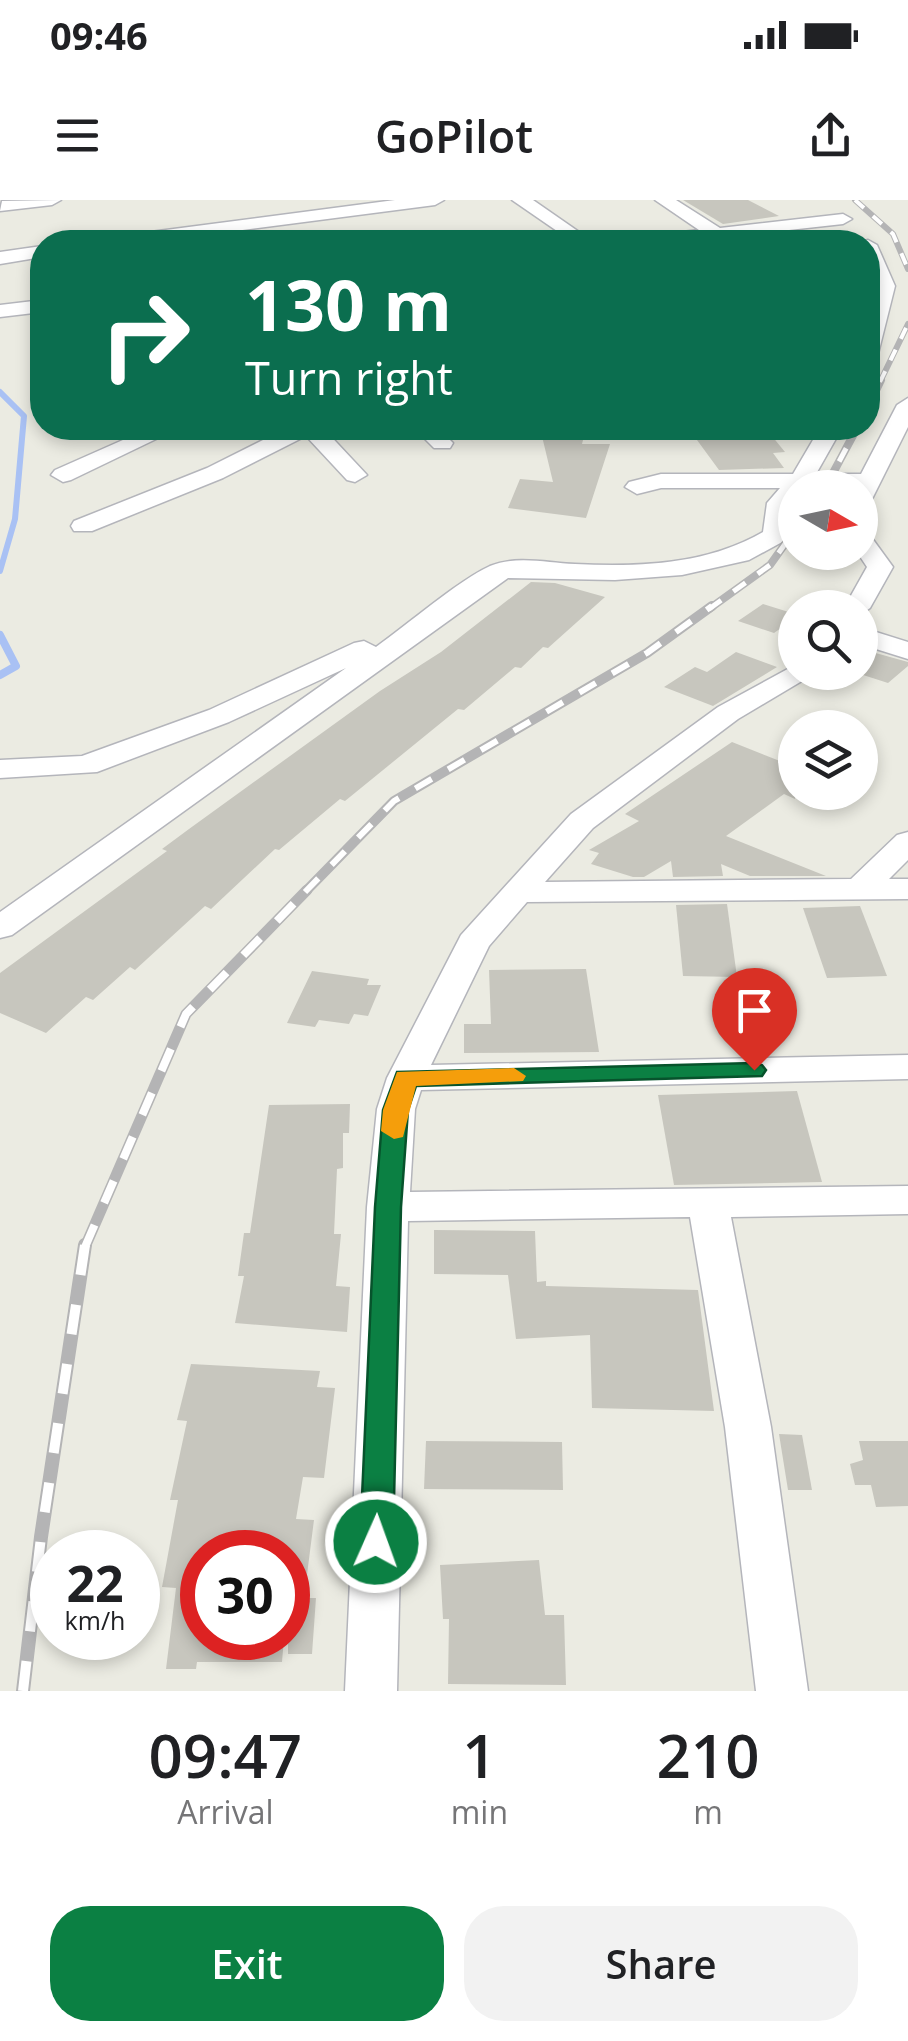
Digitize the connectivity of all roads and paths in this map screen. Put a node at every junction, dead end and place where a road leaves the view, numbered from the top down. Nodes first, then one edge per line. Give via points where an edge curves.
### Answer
1 (52, 200) edge
2 (307, 200) edge
3 (435, 200) edge
4 (521, 200) edge
5 (664, 200) edge
6 (820, 202) edge
7 (2, 206) dead end
8 (326, 214) junction
9 (843, 219) junction
10 (206, 230) edge
11 (567, 230) edge
12 (713, 230) edge
13 (736, 230) edge
14 (854, 230) edge
15 (30, 254) edge
16 (0, 258) edge
17 (908, 288) edge
18 (880, 292) edge
19 (30, 307) edge
20 (0, 311) edge
21 (908, 405) edge
22 (141, 440) edge
23 (282, 440) edge
24 (319, 440) edge
25 (824, 440) edge
26 (807, 470) edge
27 (875, 470) edge
28 (62, 475) dead end
29 (355, 475) dead end
30 (778, 481) edge
31 (637, 486) dead end
32 (778, 511) edge
33 (82, 526) dead end
34 (878, 564) edge
35 (880, 567) junction
36 (908, 576) edge
37 (867, 590) edge
38 (442, 613) junction
39 (878, 641) edge
40 (908, 651) edge
41 (778, 686) edge
42 (0, 769) edge
43 (908, 842) edge
44 (860, 889) junction
45 (908, 889) edge
46 (520, 892) junction
47 (0, 928) edge
48 (908, 1067) edge
49 (406, 1078) junction
50 (908, 1200) edge
51 (708, 1202) junction
52 (388, 1207) junction
53 (371, 1691) edge
54 (782, 1691) edge

1 - 7 street
2 - 8 street
3 - 8 street
4 - 11 street
5 - 12 street
6 - 9 street
8 - 10 street
9 - 13 street
9 - 14 street
15 - 16 street
17 - 18 street
19 - 20 street
21 - 27 street
22 - 28 street
23 - 33 street
24 - 29 street
25 - 26 street
30 - 31 street
32 - 38 street via 775,536 738,556 622,573 518,567 499,572
34 - 35 street
35 - 36 street
35 - 37 street
38 - 42 street via 218,716 86,766
38 - 47 street
39 - 40 street
41 - 46 street via 728,713 582,821
43 - 44 street
44 - 45 street
44 - 46 street
46 - 49 street via 473,942
48 - 49 street
49 - 52 street via 396,1110
50 - 51 street
51 - 52 street
51 - 54 street via 748,1426
52 - 53 street

